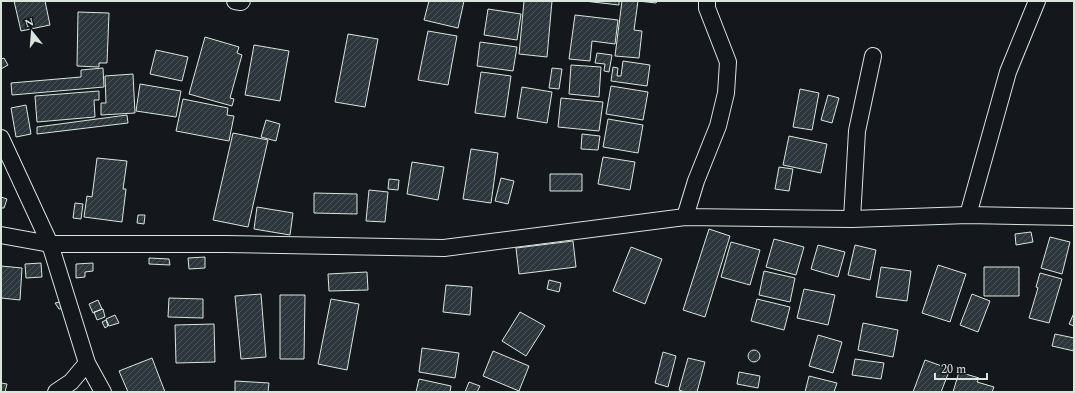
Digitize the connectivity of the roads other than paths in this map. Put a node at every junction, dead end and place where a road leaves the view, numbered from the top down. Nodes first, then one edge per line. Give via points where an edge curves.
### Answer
1 (235, 1) edge
2 (242, 1) edge
3 (707, 1) edge
4 (1036, 1) edge
5 (873, 56) dead end
6 (1, 138) edge
7 (968, 215) junction
8 (685, 217) junction
9 (1074, 217) edge
10 (852, 219) junction
11 (1, 235) edge
12 (50, 244) junction
13 (87, 363) junction
14 (56, 392) edge
15 (103, 392) edge

1 - 2 street
3 - 8 street via 707,8 728,62 726,93 718,126
4 - 7 street via 1008,72
5 - 10 street via 857,131
6 - 12 street
7 - 9 street
7 - 10 street
8 - 10 street
8 - 12 street via 444,248
11 - 12 street
12 - 13 street
13 - 14 street via 71,382
13 - 15 street

